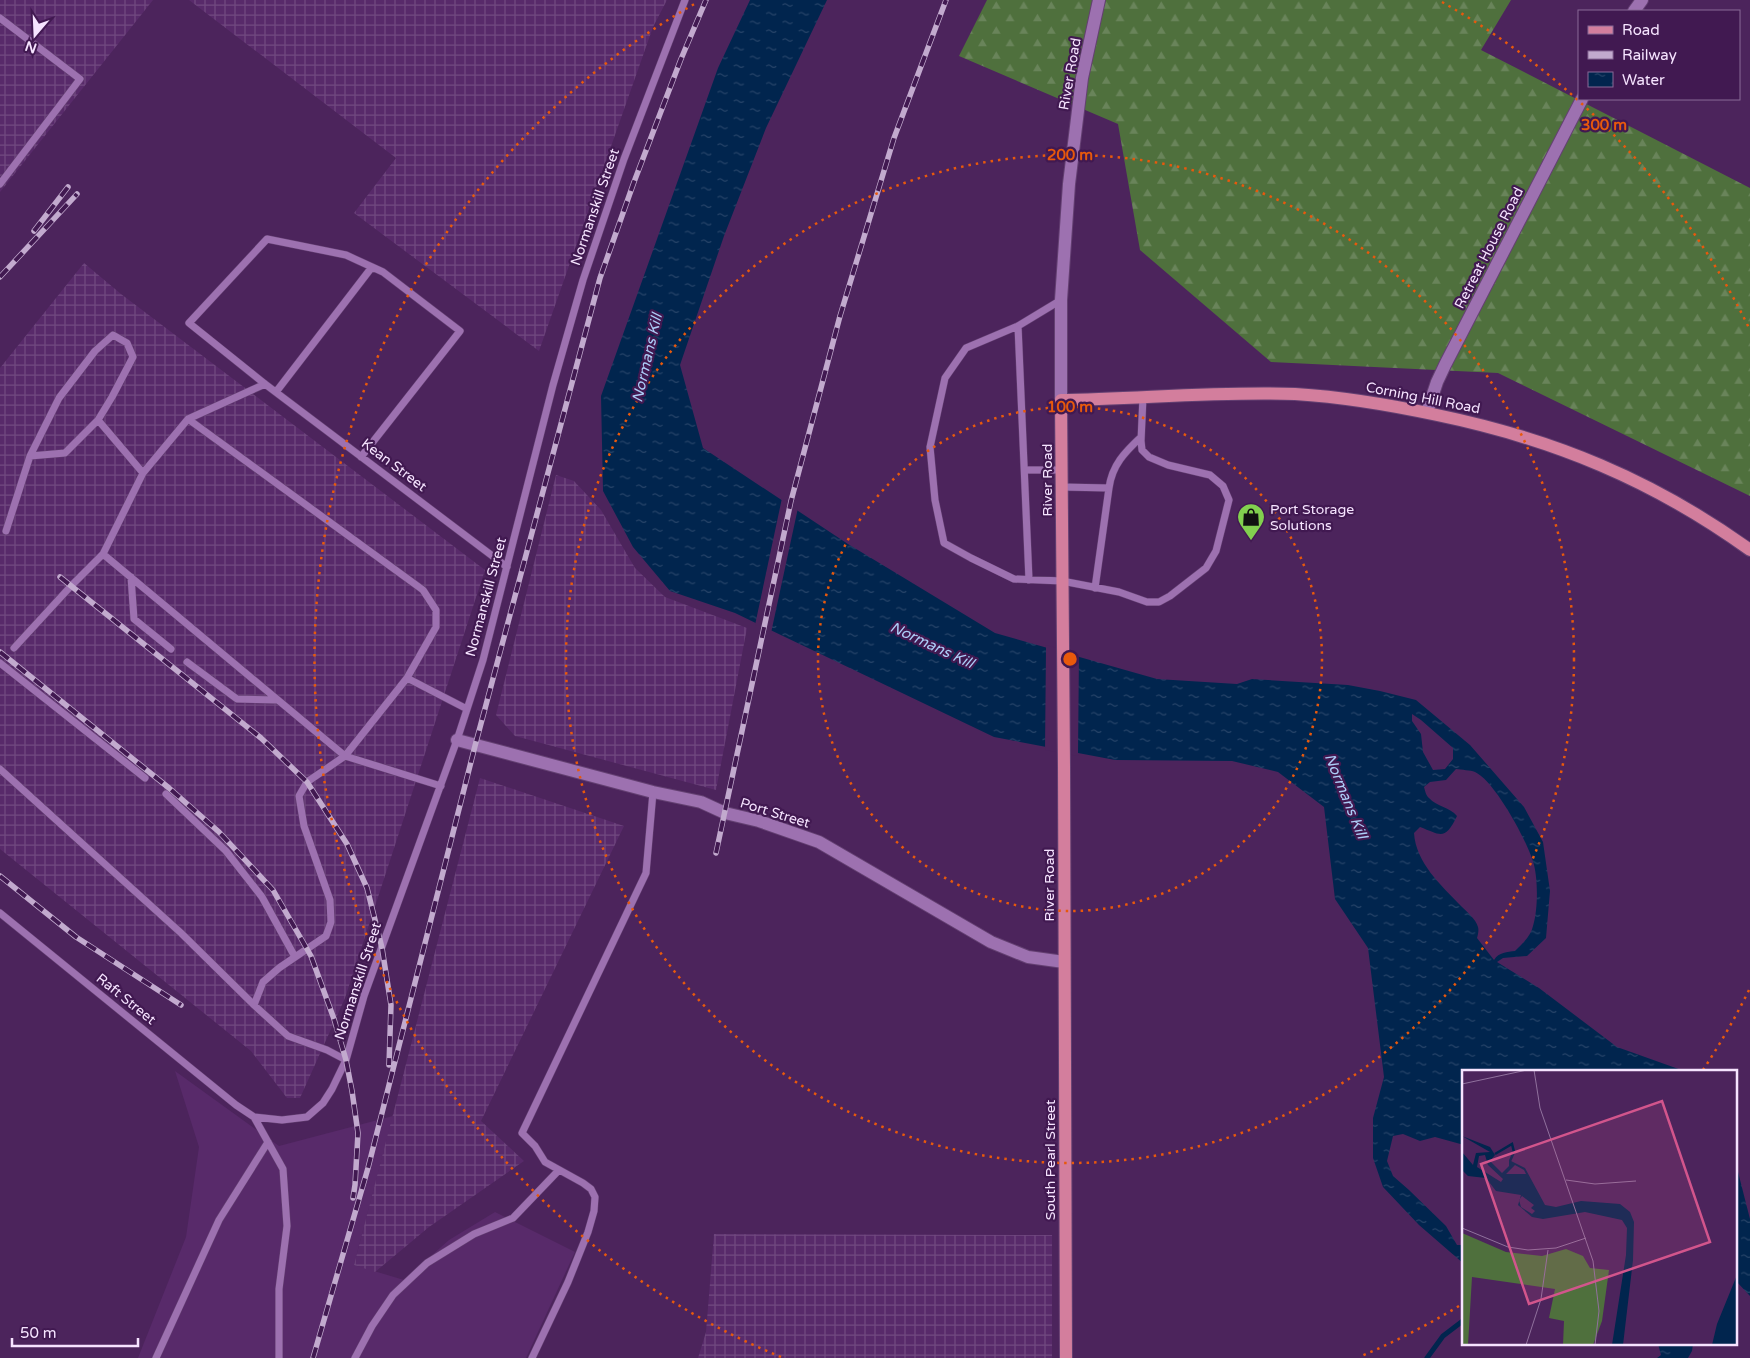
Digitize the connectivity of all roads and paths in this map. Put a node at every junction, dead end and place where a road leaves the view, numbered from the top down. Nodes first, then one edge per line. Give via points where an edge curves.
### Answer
1 (1099, 0) edge
2 (684, 1) edge
3 (0, 18) edge
4 (1581, 100) edge
5 (0, 184) edge
6 (372, 267) junction
7 (1061, 300) junction
8 (1018, 326) junction
9 (266, 384) junction
10 (276, 392) junction
11 (1143, 397) junction
12 (1061, 400) junction
13 (1427, 412) junction
14 (188, 419) junction
15 (98, 420) junction
16 (1141, 437) junction
17 (30, 456) junction
18 (361, 457) junction
19 (1025, 470) junction
20 (1062, 470) junction
21 (143, 473) junction
22 (1062, 487) junction
23 (1109, 488) junction
24 (6, 531) dead end
25 (1750, 550) edge
26 (103, 554) junction
27 (507, 567) junction
28 (131, 577) junction
29 (1029, 580) junction
30 (1062, 582) junction
31 (1095, 588) junction
32 (14, 648) dead end
33 (171, 650) dead end
34 (187, 662) dead end
35 (0, 663) edge
36 (407, 678) junction
37 (278, 700) junction
38 (467, 709) junction
39 (457, 740) junction
40 (345, 756) junction
41 (0, 768) edge
42 (145, 778) dead end
43 (441, 786) junction
44 (652, 792) junction
45 (166, 794) dead end
46 (0, 913) edge
47 (295, 957) junction
48 (1064, 962) junction
49 (254, 1005) junction
50 (346, 1060) junction
51 (254, 1118) junction
52 (268, 1142) junction
53 (559, 1170) junction
54 (156, 1358) edge
55 (279, 1358) edge
56 (355, 1358) edge
57 (532, 1358) edge
58 (1066, 1358) edge

1 - 7 street, River Road via 1082,78 1069,184
2 - 27 lane, Normanskill Street via 624,159 584,280 553,385
3 - 5 lane via 80,79
4 - 13 street, Retreat House Road via 1445,365
6 - 9 lane, Kean Street via 346,255 267,239 189,323
6 - 10 lane
6 - 18 lane via 460,331
7 - 8 lane
7 - 12 street, River Road
8 - 19 lane
8 - 29 lane via 966,348 945,378 930,447 935,500 944,543 1014,579
9 - 10 lane, Kean Street
9 - 14 lane
10 - 18 lane, Kean Street
11 - 12 main road, Corning Hill Road
11 - 13 main road, Corning Hill Road via 1295,394
11 - 16 lane
12 - 20 main road, River Road
13 - 25 main road, Corning Hill Road via 1512,432 1606,466 1670,499
14 - 21 lane
14 - 36 lane via 423,590 436,610 436,627
15 - 17 lane via 64,453
15 - 17 lane via 133,356 127,343 113,336 95,351 58,398
15 - 21 lane
16 - 23 lane via 1119,458
16 - 31 lane via 1142,450 1149,457 1210,475 1223,486 1229,500 1216,551 1206,568 1159,602 1147,602
17 - 24 lane
18 - 27 lane, Kean Street
19 - 20 lane
19 - 29 lane
20 - 22 main road, River Road
21 - 26 lane
22 - 23 lane
22 - 30 main road, River Road
23 - 31 lane
26 - 28 lane
26 - 32 lane
27 - 38 lane, Normanskill Street
28 - 33 lane via 134,619
28 - 37 lane
29 - 30 lane
30 - 31 lane
30 - 48 main road, River Road
34 - 37 lane via 237,698
35 - 42 lane
36 - 38 lane
36 - 40 lane
37 - 40 lane
38 - 39 lane, Normanskill Street
39 - 43 lane, Normanskill Street
39 - 44 street, Port Street
40 - 43 lane
40 - 47 lane via 307,782 299,796 304,826 330,900 331,922 326,936
41 - 49 lane via 181,933
43 - 50 lane, Normanskill Street via 364,996
44 - 48 street, Port Street via 700,802 819,842 991,942 1028,957
44 - 53 lane via 646,873 522,1132 545,1162
45 - 47 lane via 226,851 262,896
46 - 51 lane, Raft Street
47 - 49 lane via 263,982
48 - 58 main road, South Pearl Street
49 - 50 lane via 288,1036
50 - 51 lane, Normanskill Street via 323,1104 307,1118
51 - 52 lane
52 - 54 lane via 218,1220
52 - 55 lane via 283,1169 287,1226 280,1288
53 - 56 lane via 513,1218 474,1234 427,1263 393,1295
53 - 57 lane via 591,1189 594,1211 568,1282

